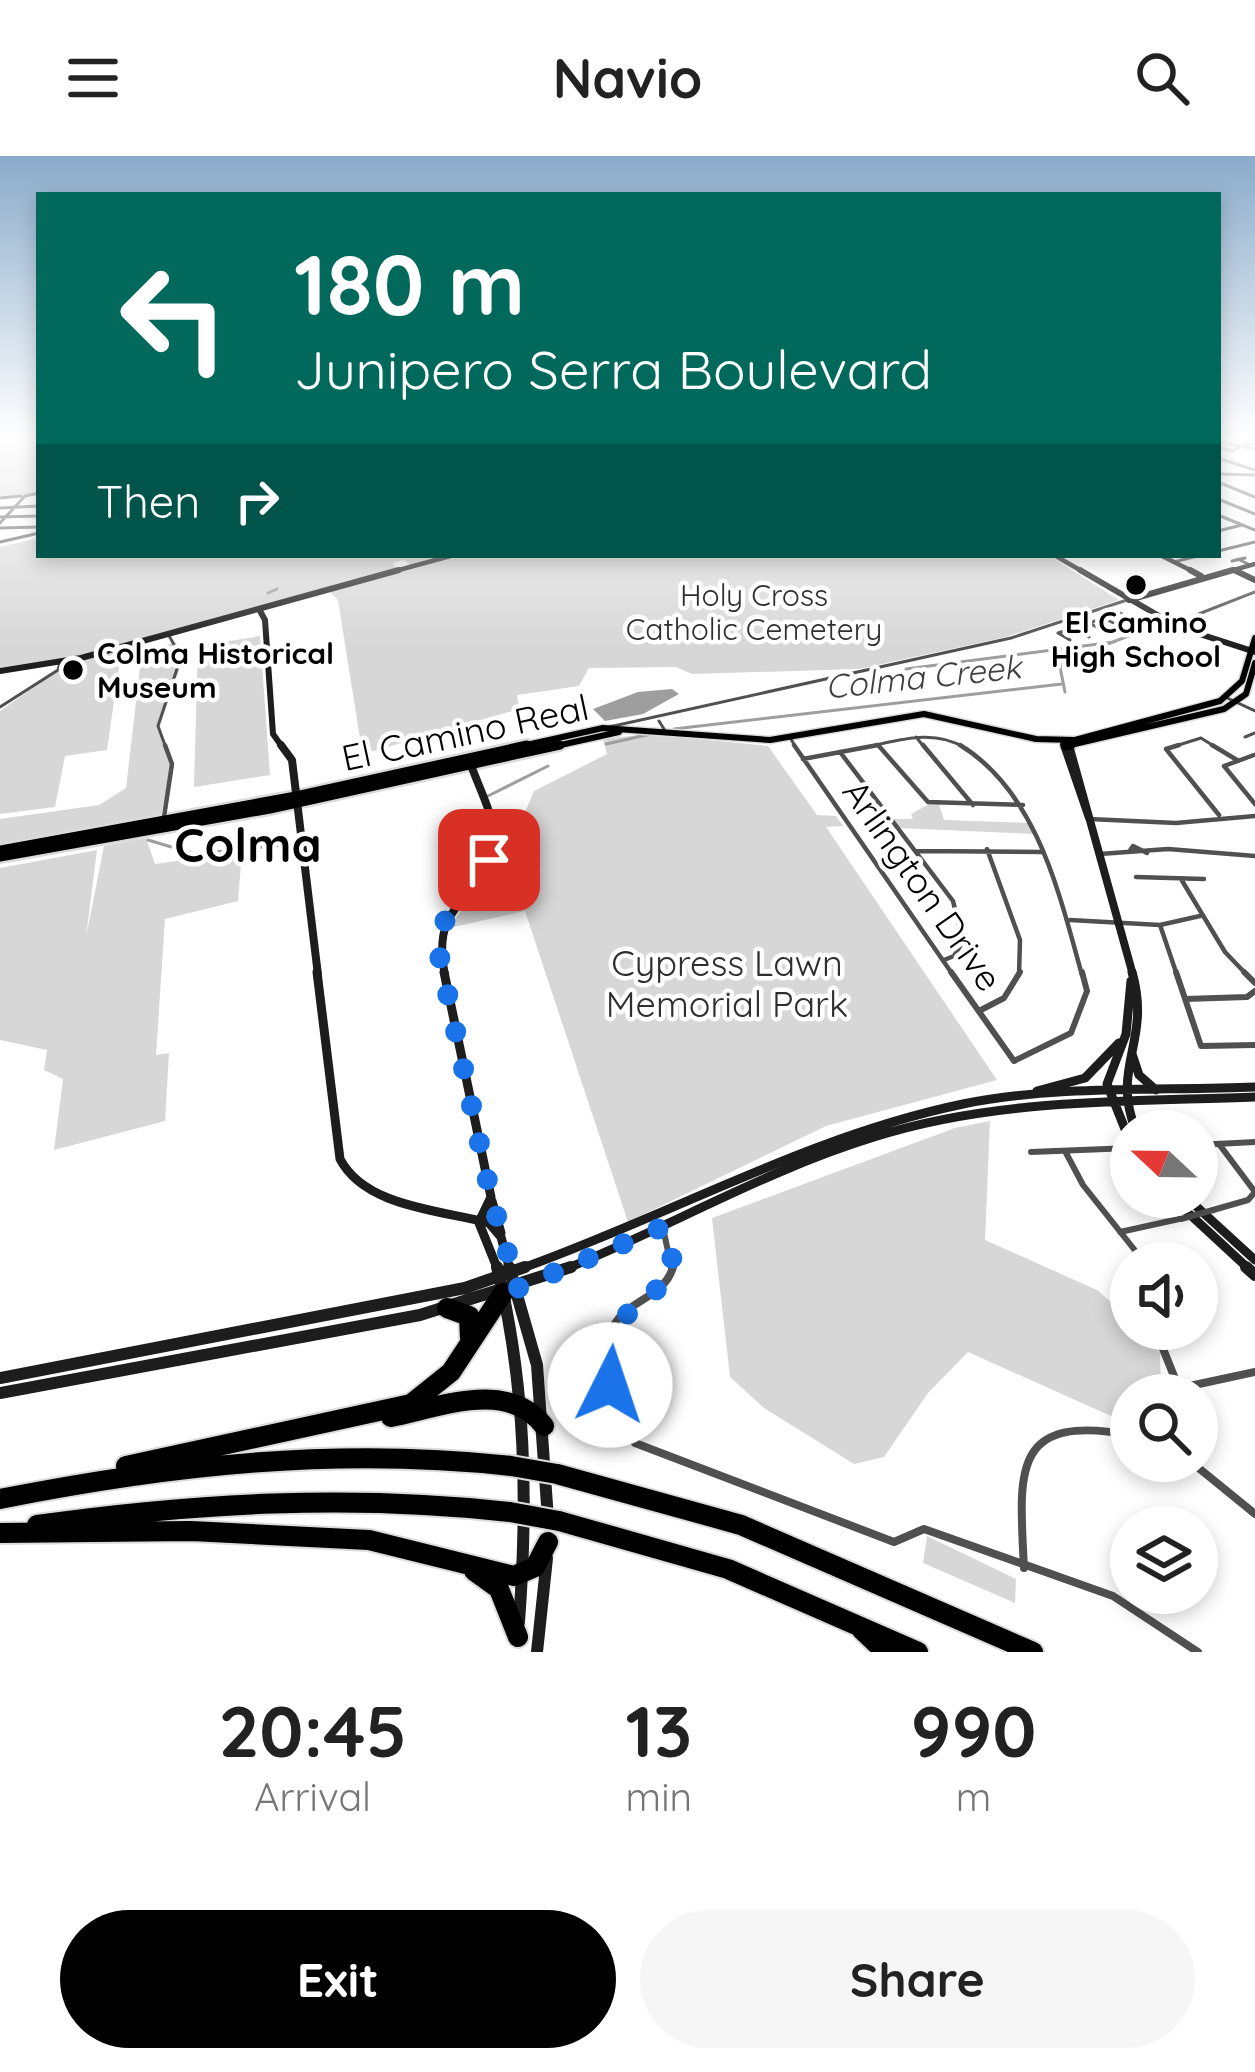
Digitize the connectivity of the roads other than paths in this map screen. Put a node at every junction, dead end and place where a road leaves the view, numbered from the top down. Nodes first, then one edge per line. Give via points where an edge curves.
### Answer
1 (15, 507) junction
2 (19, 507) edge
3 (0, 508) edge
4 (1221, 515) edge
5 (36, 516) edge
6 (1, 521) edge
7 (1242, 525) junction
8 (36, 529) edge
9 (1221, 530) edge
10 (1255, 530) edge
11 (36, 531) edge
12 (0, 542) edge
13 (1255, 542) edge
14 (1221, 550) edge
15 (443, 558) edge
16 (1061, 558) edge
17 (1166, 558) edge
18 (1189, 558) edge
19 (1174, 562) junction
20 (1237, 562) junction
21 (1252, 565) edge
22 (1202, 577) junction
23 (1255, 580) edge
24 (1255, 592) edge
25 (1127, 600) junction
26 (259, 609) junction
27 (1087, 614) junction
28 (1101, 619) junction
29 (1130, 619) dead end
30 (1091, 624) junction
31 (1173, 624) junction
32 (1119, 626) dead end
33 (1075, 628) junction
34 (1104, 631) dead end
35 (1089, 637) dead end
36 (1255, 638) edge
37 (170, 639) junction
38 (1070, 640) dead end
39 (1251, 651) edge
40 (59, 662) junction
41 (1255, 662) edge
42 (0, 671) edge
43 (1225, 698) junction
44 (1236, 703) junction
45 (0, 707) edge
46 (1255, 711) edge
47 (664, 718) junction
48 (636, 727) junction
49 (664, 729) junction
50 (607, 731) junction
51 (1255, 733) edge
52 (916, 737) junction
53 (1245, 737) dead end
54 (791, 740) junction
55 (1066, 744) junction
56 (878, 745) junction
57 (840, 752) junction
58 (1254, 755) edge
59 (803, 759) junction
60 (1237, 760) junction
61 (469, 761) junction
62 (1251, 795) edge
63 (297, 800) junction
64 (1255, 804) edge
65 (974, 805) junction
66 (1023, 805) junction
67 (1219, 815) junction
68 (1255, 816) edge
69 (1090, 819) junction
70 (163, 825) junction
71 (987, 849) junction
72 (916, 851) junction
73 (1042, 852) junction
74 (0, 854) edge
75 (1098, 854) junction
76 (1255, 856) edge
77 (1136, 877) dead end
78 (1181, 879) junction
79 (1204, 879) dead end
80 (1200, 916) junction
81 (1067, 920) junction
82 (1117, 923) junction
83 (1160, 926) junction
84 (944, 960) junction
85 (1132, 975) junction
86 (1255, 987) edge
87 (1185, 999) junction
88 (979, 1011) junction
89 (1125, 1039) junction
90 (1255, 1045) edge
91 (1132, 1054) junction
92 (1255, 1087) edge
93 (1157, 1091) junction
94 (1013, 1096) junction
95 (1255, 1097) edge
96 (1116, 1098) junction
97 (1147, 1102) junction
98 (1094, 1105) junction
99 (1122, 1110) edge
100 (1138, 1110) edge
101 (1110, 1114) edge
102 (1255, 1142) edge
103 (1219, 1144) joint
104 (1110, 1148) edge
105 (1065, 1151) junction
106 (1031, 1152) dead end
107 (1255, 1192) edge
108 (491, 1197) junction
109 (1194, 1218) edge
110 (1209, 1218) edge
111 (478, 1223) junction
112 (663, 1227) junction
113 (1120, 1232) junction
114 (503, 1240) junction
115 (1128, 1242) edge
116 (1255, 1261) edge
117 (514, 1273) junction
118 (1255, 1275) edge
119 (507, 1286) junction
120 (447, 1308) junction
121 (460, 1360) junction
122 (1255, 1372) edge
123 (0, 1378) edge
124 (1218, 1382) edge
125 (0, 1394) edge
126 (523, 1400) junction
127 (544, 1426) junction
128 (307, 1429) junction
129 (1110, 1430) edge
130 (1216, 1482) edge
131 (68, 1484) junction
132 (0, 1499) edge
133 (1255, 1514) edge
134 (0, 1532) edge
135 (548, 1542) junction
136 (458, 1562) junction
137 (1024, 1568) junction
138 (522, 1574) junction
139 (851, 1620) junction
140 (517, 1644) edge
141 (537, 1652) edge
142 (885, 1652) edge
143 (918, 1652) edge
144 (1033, 1652) edge
145 (1198, 1652) edge

1 - 2 street
1 - 3 street
1 - 6 street
4 - 7 street
5 - 6 street
6 - 8 street
7 - 9 street
7 - 10 street
11 - 12 street
13 - 14 street
15 - 26 main road
16 - 25 main road
17 - 19 main road
18 - 19 street
19 - 22 main road
20 - 21 main road
20 - 22 main road
20 - 23 main road
22 - 25 main road
24 - 31 street
25 - 27 street
25 - 31 main road
26 - 37 main road
26 - 63 main road via 273,734 291,755
27 - 28 street
27 - 47 street
28 - 29 street
28 - 30 street
28 - 32 street
30 - 33 street
30 - 34 street
31 - 39 main road
33 - 35 street
33 - 38 street via 1058,633
36 - 39 main road
37 - 40 main road
37 - 70 street via 181,659 158,725 172,764
39 - 43 main road via 1242,681
40 - 42 main road
40 - 45 street
41 - 44 main road
43 - 44 street
43 - 55 main road, El Camino Real
44 - 46 street
44 - 55 main road, El Camino Real
47 - 48 street
47 - 49 street via 657,724
47 - 50 street
48 - 49 main road, El Camino Real
48 - 50 main road, El Camino Real
49 - 54 main road, El Camino Real
50 - 54 main road, El Camino Real
50 - 61 main road, El Camino Real
51 - 53 street
52 - 56 street
52 - 65 street
52 - 66 street via 957,740
54 - 55 main road, El Camino Real via 924,714
54 - 59 street, Arlington Drive
55 - 69 main road
56 - 57 street
56 - 65 street via 928,802
57 - 59 street
57 - 72 street
58 - 60 street
59 - 84 street, Arlington Drive
60 - 62 street via 1225,770
60 - 67 street via 1201,738 1166,749
61 - 63 main road, El Camino Real
61 - 108 main road via 494,845 446,917 438,949
62 - 64 street
63 - 70 main road, El Camino Real
63 - 111 main road via 343,1168 373,1193
65 - 66 street
66 - 73 street
67 - 68 street
67 - 69 street via 1176,823
69 - 75 main road
70 - 74 main road, El Camino Real
71 - 72 street
71 - 73 street
71 - 88 street via 1018,936 1022,972 1011,995
72 - 84 street via 960,914 960,950
73 - 81 street
75 - 76 street
75 - 82 main road
77 - 78 street
78 - 79 street
78 - 80 street
80 - 83 street
80 - 86 street
81 - 82 street
81 - 88 street, Arlington Drive via 1084,973 1082,1011 1071,1033 1014,1061
82 - 83 street
82 - 85 main road
83 - 87 street
84 - 88 street, Arlington Drive
85 - 89 main road
85 - 91 main road via 1142,1013
86 - 87 street via 1247,997
87 - 90 street via 1201,1046
89 - 94 main road via 1085,1078
89 - 96 main road via 1108,1075
91 - 93 main road
91 - 96 main road
92 - 93 main road
93 - 96 main road
94 - 96 main road
94 - 117 main road via 852,1136
95 - 97 main road
96 - 97 main road
96 - 98 main road
96 - 99 main road
97 - 100 main road
98 - 101 main road
98 - 112 main road via 969,1114 878,1135
102 - 103 street
103 - 107 street
104 - 105 street
105 - 106 street
105 - 113 street
107 - 113 street, bridge
108 - 111 main road
108 - 114 main road
109 - 118 main road
110 - 116 main road
111 - 114 main road via 491,1224
111 - 119 main road
112 - 119 main road
112 - 137 street via 670,1276 619,1318 611,1335 616,1420 648,1450 894,1542 924,1529
113 - 115 street
114 - 117 main road
117 - 119 main road
119 - 120 main road
119 - 121 highway
119 - 123 main road
119 - 126 main road
119 - 127 main road
120 - 121 highway via 472,1321
120 - 125 main road
121 - 128 highway via 411,1404
122 - 124 street
126 - 127 highway
126 - 128 highway
126 - 138 main road
127 - 135 main road
128 - 131 highway via 178,1451
129 - 137 street via 1057,1430 1026,1457
130 - 133 street
131 - 132 highway
131 - 144 highway, bridge via 281,1456 397,1455 557,1474 775,1536
134 - 136 highway via 312,1536
134 - 139 highway, bridge via 165,1509 406,1501 560,1521 728,1568
135 - 138 highway
135 - 141 main road
136 - 138 highway
136 - 140 highway via 499,1589
137 - 145 street via 1128,1603
138 - 140 main road
139 - 142 highway
139 - 143 highway

